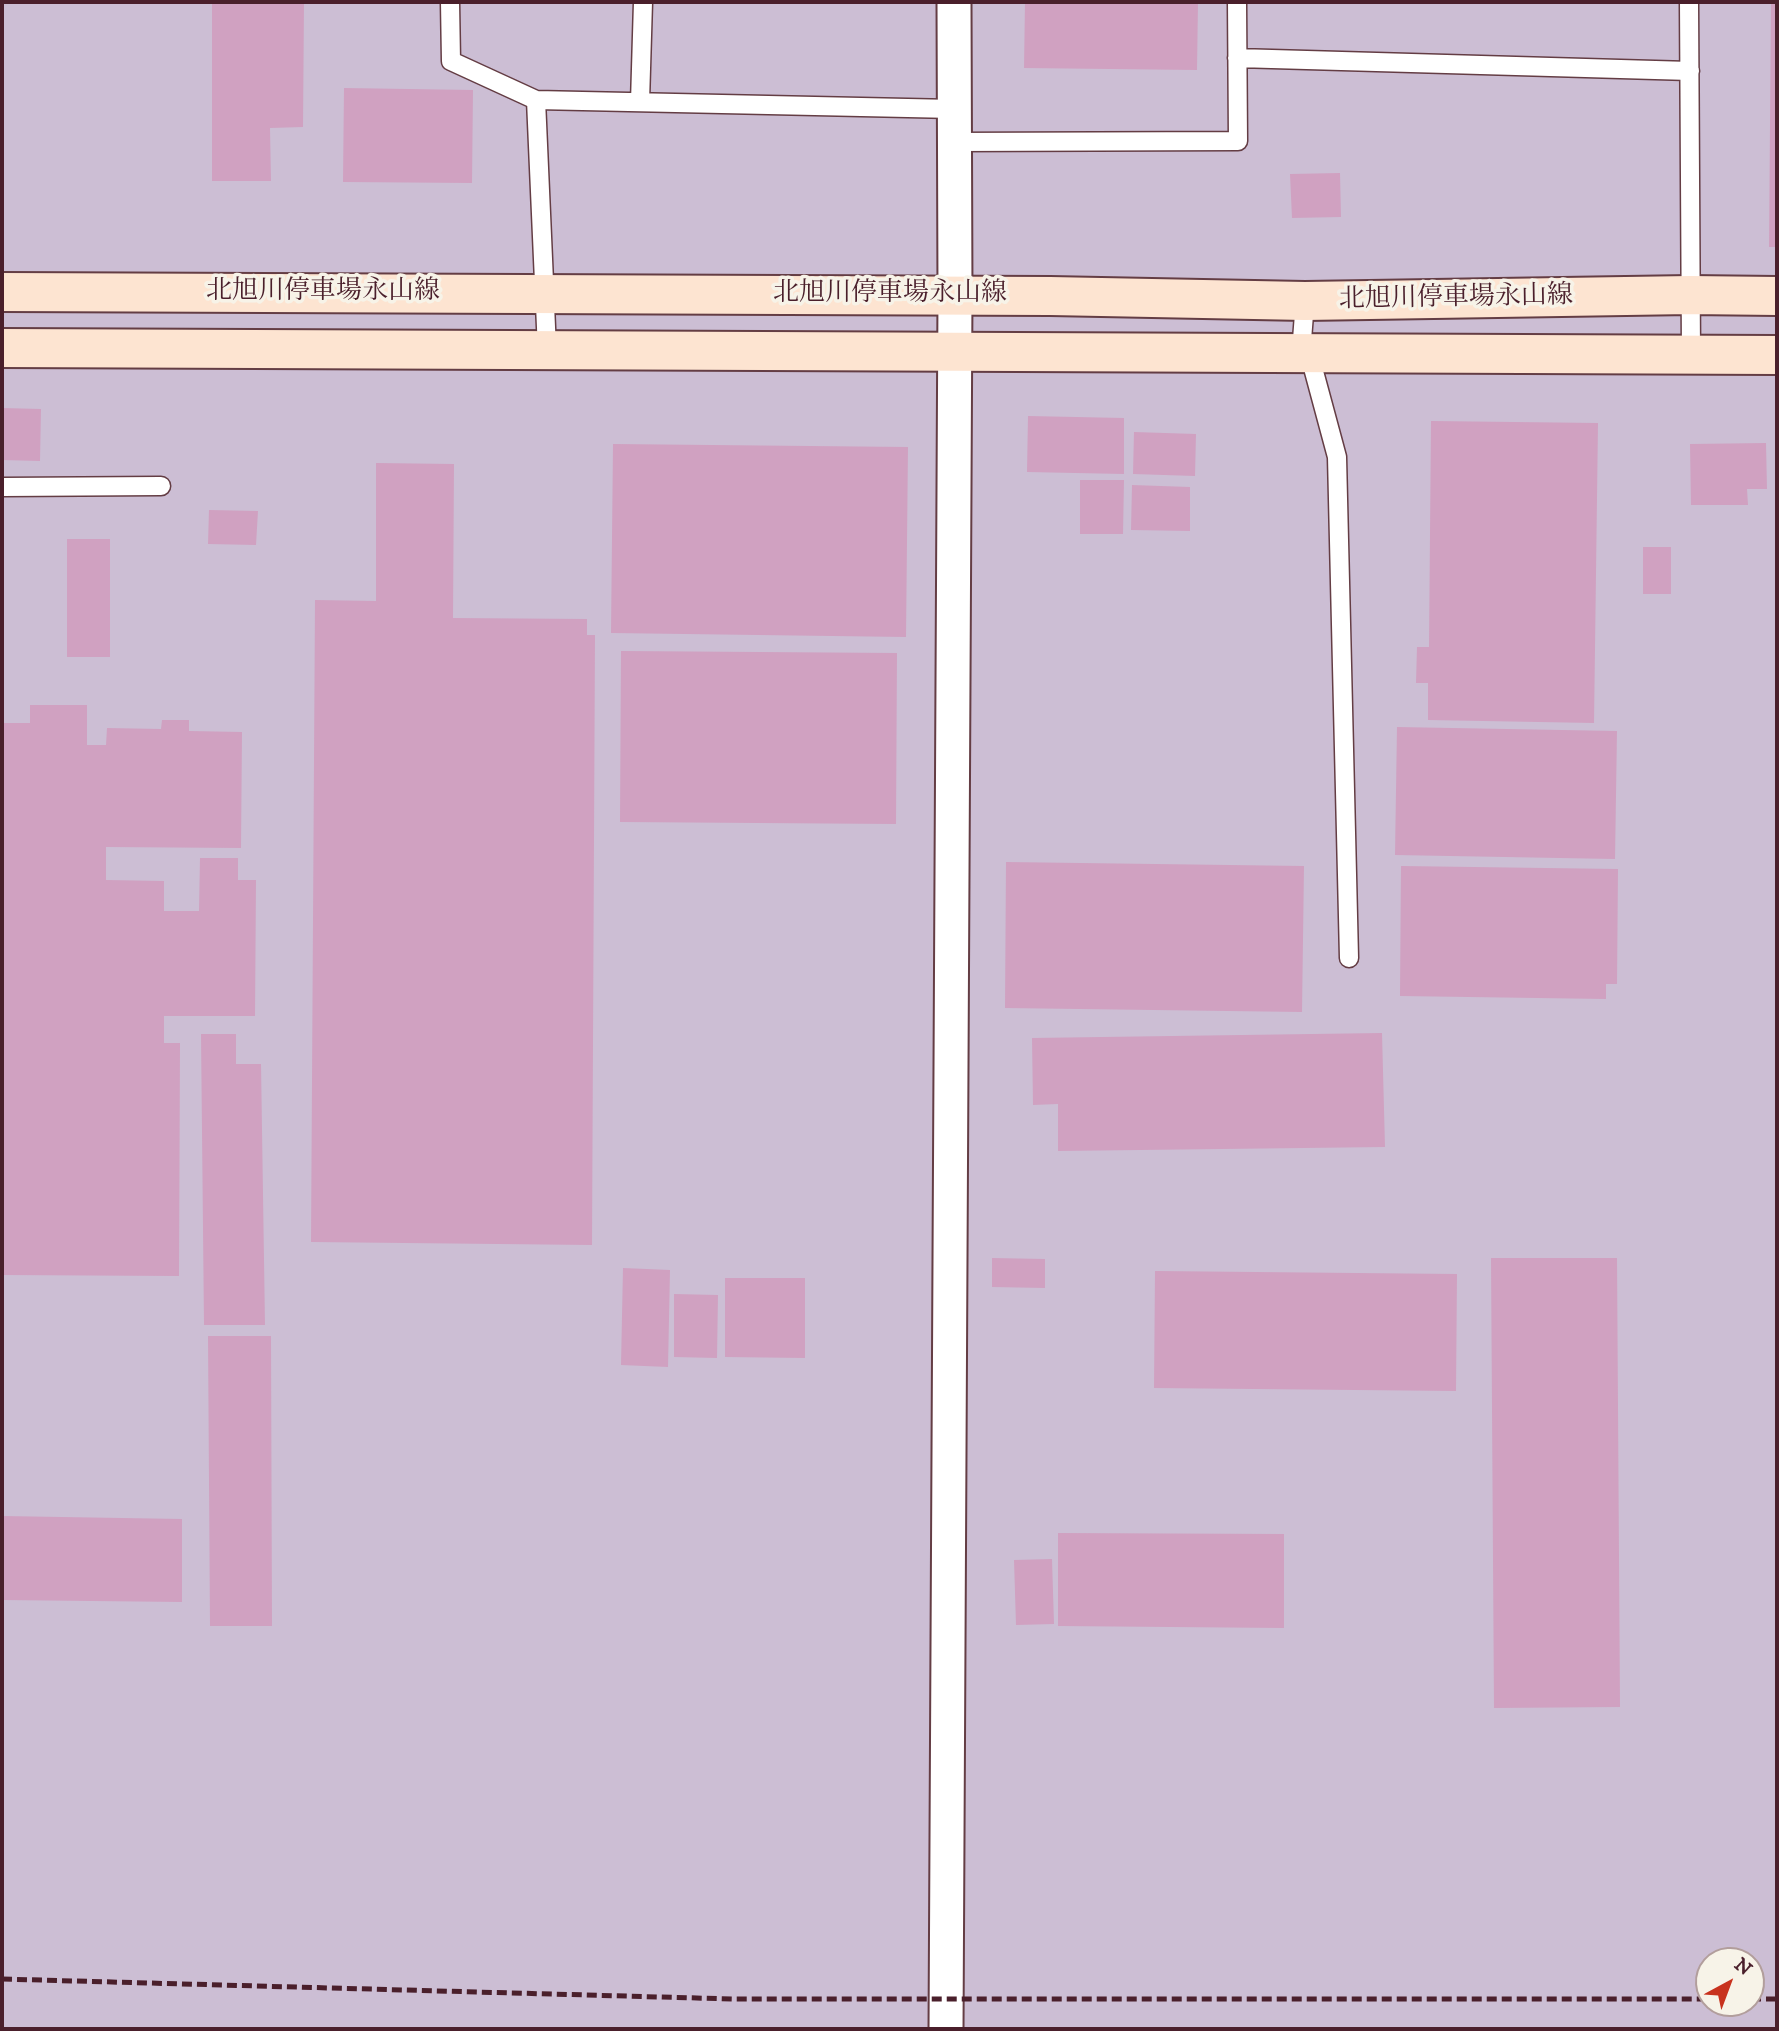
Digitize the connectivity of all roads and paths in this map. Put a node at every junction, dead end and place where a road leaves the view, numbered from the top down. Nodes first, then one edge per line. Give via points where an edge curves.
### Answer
1 (450, 2) edge
2 (643, 2) edge
3 (954, 2) edge
4 (1237, 2) edge
5 (1689, 2) edge
6 (1237, 58) junction
7 (1690, 71) junction
8 (536, 100) junction
9 (640, 102) junction
10 (954, 109) junction
11 (954, 142) junction
12 (2, 292) edge
13 (544, 294) junction
14 (955, 295) junction
15 (1690, 295) junction
16 (1777, 296) edge
17 (1305, 301) junction
18 (2, 348) edge
19 (547, 350) junction
20 (954, 351) junction
21 (1305, 353) junction
22 (1691, 354) junction
23 (1777, 355) edge
24 (161, 486) dead end
25 (2, 487) edge
26 (1349, 958) dead end
27 (946, 2029) edge

1 - 8 lane via 451,61
2 - 9 lane
3 - 10 street
4 - 6 lane
5 - 7 lane
6 - 7 lane
6 - 11 lane via 1238,141
7 - 15 lane
8 - 9 lane
8 - 13 lane
9 - 10 lane
10 - 11 street
11 - 14 street
12 - 13 main road, 北旭川停車場永山線
13 - 14 main road, 北旭川停車場永山線
13 - 19 lane
14 - 17 main road, 北旭川停車場永山線
14 - 20 street
15 - 16 main road, 北旭川停車場永山線
15 - 17 main road, 北旭川停車場永山線
15 - 22 lane
17 - 21 lane
18 - 19 main road, 北旭川停車場永山線
19 - 20 main road, 北旭川停車場永山線
20 - 21 main road, 北旭川停車場永山線
20 - 27 street
21 - 22 main road, 北旭川停車場永山線
21 - 26 lane via 1337,457
22 - 23 main road, 北旭川停車場永山線
24 - 25 lane

